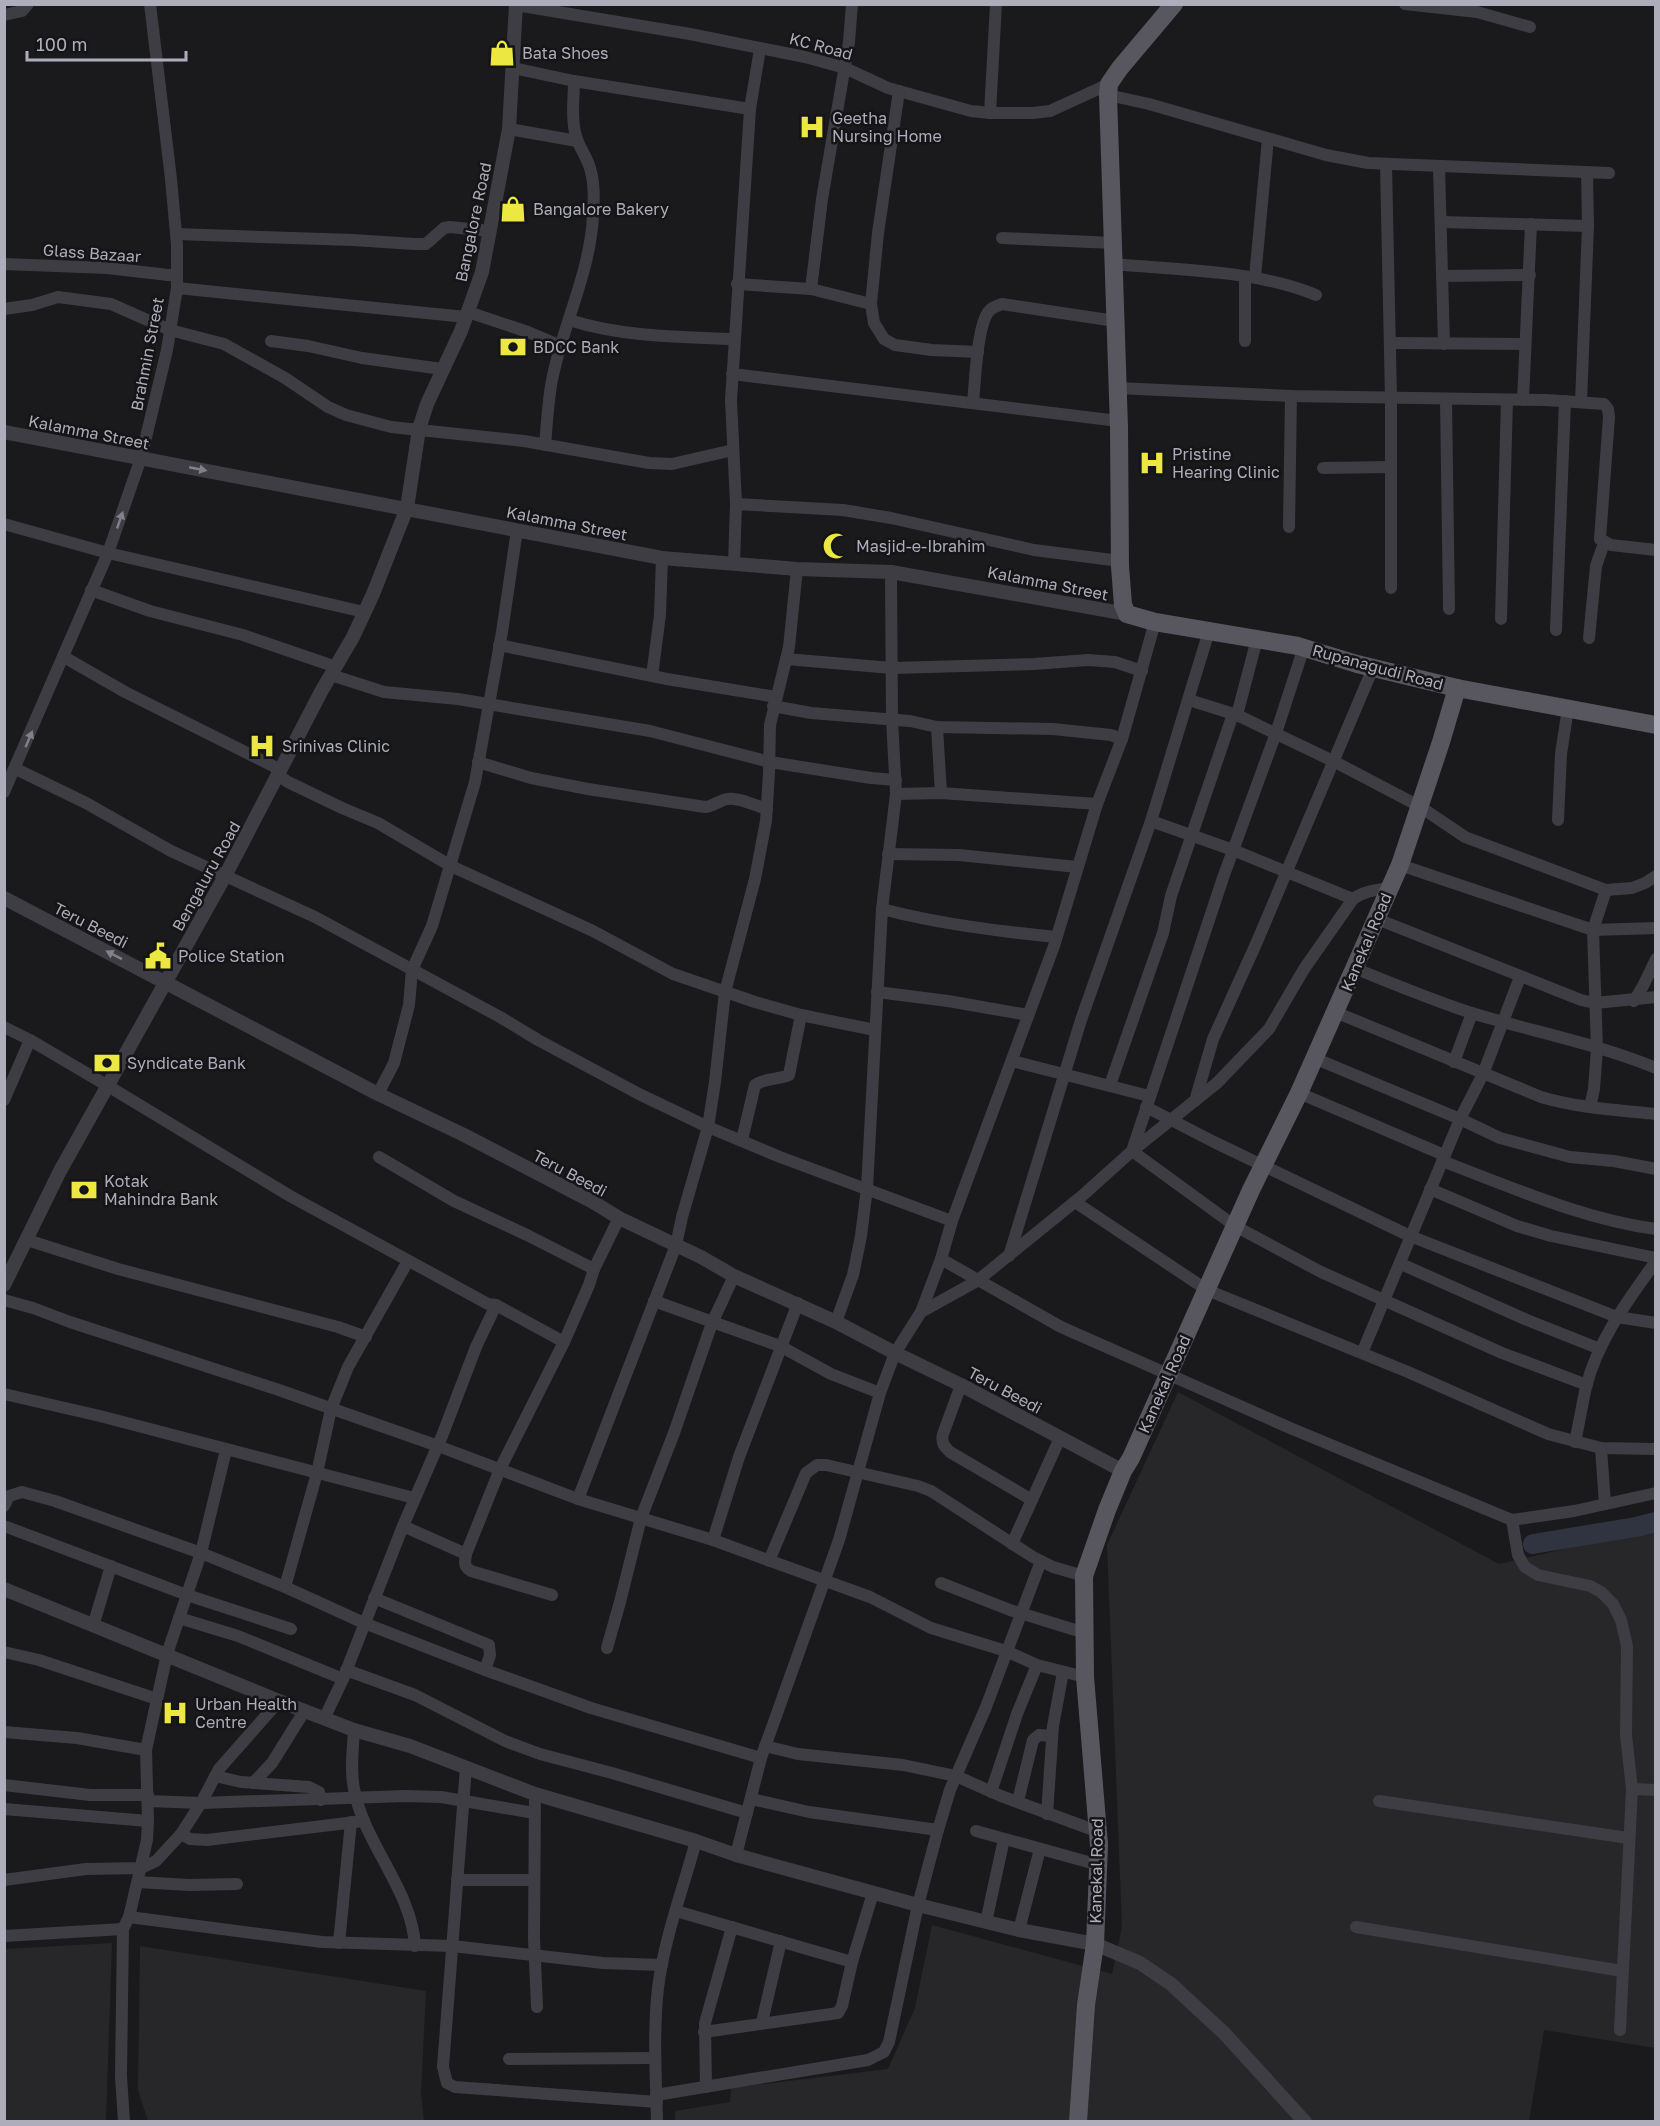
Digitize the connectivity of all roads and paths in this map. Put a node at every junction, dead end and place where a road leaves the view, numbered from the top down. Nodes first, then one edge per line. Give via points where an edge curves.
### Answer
1 (28, 4) edge
2 (150, 4) edge
3 (852, 4) edge
4 (996, 4) edge
5 (1174, 4) edge
6 (1405, 4) edge
7 (516, 5) edge
8 (4, 15) edge
9 (1530, 27) dead end
10 (760, 49) junction
11 (845, 68) junction
12 (513, 69) junction
13 (574, 81) junction
14 (1108, 89) junction
15 (899, 91) junction
16 (750, 109) junction
17 (990, 113) junction
18 (509, 129) junction
19 (1268, 139) junction
20 (577, 141) junction
21 (1386, 165) junction
22 (1439, 167) junction
23 (1587, 172) junction
24 (1609, 173) dead end
25 (1440, 222) junction
26 (1531, 224) junction
27 (1588, 225) junction
28 (490, 231) junction
29 (176, 234) junction
30 (1002, 238) dead end
31 (1113, 243) junction
32 (4, 264) edge
33 (1113, 264) junction
34 (1530, 275) junction
35 (1442, 276) junction
36 (1250, 277) junction
37 (177, 282) junction
38 (737, 284) junction
39 (812, 289) junction
40 (1317, 295) dead end
41 (871, 304) junction
42 (4, 309) edge
43 (467, 314) junction
44 (569, 320) junction
45 (1115, 321) junction
46 (170, 330) junction
47 (734, 339) junction
48 (1245, 341) dead end
49 (271, 342) dead end
50 (1390, 343) junction
51 (1444, 344) junction
52 (1525, 344) junction
53 (561, 346) junction
54 (978, 352) junction
55 (442, 369) junction
56 (732, 374) junction
57 (1118, 388) junction
58 (1290, 396) junction
59 (1391, 398) junction
60 (1446, 399) junction
61 (1507, 400) junction
62 (1523, 400) junction
63 (1564, 401) junction
64 (1581, 402) junction
65 (973, 404) junction
66 (1118, 421) junction
67 (419, 429) junction
68 (4, 432) edge
69 (545, 444) junction
70 (733, 450) junction
71 (141, 458) junction
72 (1391, 467) junction
73 (1323, 468) dead end
74 (736, 504) junction
75 (407, 508) junction
76 (4, 524) edge
77 (1289, 526) dead end
78 (517, 530) junction
79 (1604, 543) junction
80 (1656, 550) edge
81 (108, 553) junction
82 (662, 558) junction
83 (734, 563) junction
84 (1120, 563) junction
85 (797, 569) junction
86 (891, 572) junction
87 (1391, 588) dead end
88 (91, 590) junction
89 (1449, 609) dead end
90 (364, 612) junction
91 (1126, 614) junction
92 (1501, 619) dead end
93 (1155, 622) junction
94 (1556, 630) dead end
95 (1209, 631) junction
96 (1589, 638) dead end
97 (1257, 639) junction
98 (499, 645) junction
99 (1304, 647) junction
100 (64, 657) junction
101 (786, 659) junction
102 (892, 668) junction
103 (1373, 669) junction
104 (333, 671) junction
105 (1142, 671) junction
106 (652, 676) junction
107 (1457, 688) junction
108 (1189, 700) junction
109 (775, 702) junction
110 (488, 706) junction
111 (1568, 708) junction
112 (1235, 715) junction
113 (892, 719) junction
114 (1656, 725) edge
115 (937, 727) junction
116 (1276, 733) junction
117 (1122, 739) junction
118 (478, 762) junction
119 (770, 762) junction
120 (1335, 762) junction
121 (16, 770) junction
122 (280, 772) junction
123 (896, 780) junction
124 (4, 792) edge
125 (941, 793) junction
126 (896, 794) junction
127 (1097, 804) junction
128 (1419, 806) junction
129 (767, 809) junction
130 (1558, 820) dead end
131 (1151, 821) junction
132 (1192, 836) junction
133 (1233, 850) junction
134 (888, 854) junction
135 (1400, 865) junction
136 (451, 866) junction
137 (1077, 867) junction
138 (1287, 873) junction
139 (225, 876) junction
140 (1656, 876) edge
141 (1389, 888) junction
142 (1605, 890) junction
143 (4, 898) edge
144 (1353, 899) junction
145 (882, 909) junction
146 (1377, 919) junction
147 (1656, 928) edge
148 (1593, 930) junction
149 (1056, 936) junction
150 (1656, 959) edge
151 (1354, 968) junction
152 (412, 970) junction
153 (1520, 977) junction
154 (165, 982) junction
155 (726, 992) junction
156 (877, 992) junction
157 (1656, 998) edge
158 (1634, 1001) junction
159 (1595, 1003) junction
160 (1335, 1012) junction
161 (1472, 1013) junction
162 (801, 1015) junction
163 (1028, 1015) junction
164 (1503, 1022) junction
165 (4, 1027) edge
166 (875, 1030) junction
167 (30, 1040) junction
168 (1596, 1049) junction
169 (1314, 1058) junction
170 (1012, 1061) junction
171 (1454, 1062) junction
172 (1656, 1068) edge
173 (1065, 1074) junction
174 (1483, 1074) junction
175 (1110, 1085) junction
176 (108, 1086) junction
177 (1299, 1093) junction
178 (378, 1094) junction
179 (4, 1100) edge
180 (1148, 1101) junction
181 (1195, 1101) junction
182 (1590, 1107) junction
183 (1656, 1114) edge
184 (1172, 1119) junction
185 (1460, 1119) junction
186 (708, 1127) junction
187 (742, 1140) junction
188 (1132, 1151) junction
189 (379, 1157) dead end
190 (1443, 1158) junction
191 (1263, 1166) junction
192 (1656, 1169) edge
193 (867, 1188) junction
194 (1430, 1188) junction
195 (1075, 1202) junction
196 (619, 1218) junction
197 (952, 1221) junction
198 (1235, 1226) junction
199 (1656, 1229) edge
200 (1410, 1236) junction
201 (27, 1240) junction
202 (676, 1245) junction
203 (1009, 1256) junction
204 (941, 1260) junction
205 (1656, 1260) edge
206 (408, 1261) junction
207 (1401, 1264) junction
208 (594, 1269) junction
209 (734, 1276) junction
210 (977, 1281) junction
211 (4, 1285) edge
212 (1207, 1290) junction
213 (4, 1300) edge
214 (1385, 1300) junction
215 (654, 1301) junction
216 (798, 1303) junction
217 (496, 1305) junction
218 (921, 1312) junction
219 (1617, 1317) junction
220 (837, 1322) junction
221 (712, 1323) junction
222 (1656, 1323) edge
223 (366, 1337) junction
224 (564, 1342) junction
225 (780, 1346) junction
226 (1600, 1348) junction
227 (895, 1353) junction
228 (1362, 1353) junction
229 (1168, 1374) junction
230 (961, 1385) junction
231 (1587, 1385) junction
232 (880, 1393) junction
233 (4, 1394) edge
234 (331, 1409) junction
235 (1060, 1438) junction
236 (1575, 1442) junction
237 (438, 1446) junction
238 (1601, 1448) junction
239 (1656, 1449) edge
240 (226, 1450) junction
241 (500, 1469) junction
242 (1123, 1471) junction
243 (860, 1472) junction
244 (317, 1473) junction
245 (1656, 1493) edge
246 (414, 1498) junction
247 (578, 1499) junction
248 (1032, 1500) junction
249 (1605, 1504) junction
250 (4, 1506) edge
251 (641, 1518) junction
252 (1512, 1520) junction
253 (4, 1526) edge
254 (403, 1526) junction
255 (713, 1540) junction
256 (1012, 1544) junction
257 (201, 1553) junction
258 (466, 1554) junction
259 (770, 1561) junction
260 (1041, 1561) junction
261 (111, 1566) junction
262 (1084, 1576) junction
263 (824, 1582) junction
264 (941, 1583) dead end
265 (285, 1587) junction
266 (4, 1589) edge
267 (552, 1594) dead end
268 (187, 1595) junction
269 (374, 1598) junction
270 (1021, 1614) junction
271 (180, 1618) junction
272 (364, 1623) junction
273 (93, 1626) junction
274 (291, 1629) dead end
275 (1085, 1633) junction
276 (607, 1648) dead end
277 (1006, 1651) junction
278 (4, 1652) edge
279 (167, 1654) junction
280 (1037, 1665) junction
281 (485, 1670) junction
282 (1063, 1672) junction
283 (345, 1674) junction
284 (1085, 1677) junction
285 (157, 1699) junction
286 (279, 1701) junction
287 (305, 1710) junction
288 (325, 1717) junction
289 (354, 1730) junction
290 (4, 1732) edge
291 (1052, 1736) junction
292 (146, 1750) junction
293 (763, 1752) junction
294 (466, 1767) junction
295 (215, 1776) junction
296 (956, 1776) junction
297 (253, 1783) junction
298 (4, 1785) edge
299 (1632, 1789) junction
300 (1656, 1790) edge
301 (991, 1792) junction
302 (535, 1794) junction
303 (148, 1798) junction
304 (356, 1799) junction
305 (751, 1799) junction
306 (321, 1800) junction
307 (1379, 1801) dead end
308 (463, 1802) junction
309 (1018, 1802) junction
310 (201, 1803) junction
311 (4, 1809) edge
312 (534, 1814) junction
313 (747, 1814) junction
314 (1047, 1814) junction
315 (148, 1821) junction
316 (358, 1821) junction
317 (938, 1830) junction
318 (976, 1831) dead end
319 (1099, 1832) junction
320 (181, 1834) junction
321 (1629, 1838) junction
322 (1004, 1839) junction
323 (696, 1841) junction
324 (1040, 1850) junction
325 (736, 1855) junction
326 (1099, 1865) junction
327 (141, 1868) junction
328 (4, 1880) edge
329 (457, 1880) junction
330 (533, 1880) junction
331 (138, 1882) junction
332 (237, 1884) dead end
333 (873, 1893) junction
334 (918, 1905) junction
335 (676, 1911) junction
336 (129, 1917) junction
337 (986, 1922) junction
338 (732, 1927) junction
339 (1356, 1927) dead end
340 (123, 1929) junction
341 (1019, 1930) junction
342 (4, 1936) edge
343 (781, 1941) junction
344 (339, 1942) junction
345 (1095, 1944) junction
346 (415, 1946) junction
347 (452, 1946) junction
348 (534, 1956) junction
349 (852, 1962) junction
350 (663, 1965) junction
351 (1622, 1971) junction
352 (537, 2007) dead end
353 (762, 2022) junction
354 (1620, 2030) dead end
355 (704, 2032) junction
356 (654, 2058) junction
357 (509, 2059) dead end
358 (706, 2087) junction
359 (656, 2099) junction
360 (124, 2121) edge
361 (657, 2121) edge
362 (1078, 2121) edge
363 (1305, 2121) edge

1 - 8 street
2 - 29 street, Brahmin Street
3 - 11 street
4 - 17 street
5 - 14 main road via 1120,68
6 - 9 street via 1477,12
7 - 10 street, KC Road
7 - 12 street, Bangalore Road
10 - 11 street, KC Road
10 - 16 street
11 - 15 street, KC Road
11 - 39 street via 822,199
12 - 13 street
12 - 18 street, Bangalore Road
13 - 16 street
13 - 20 street
14 - 17 street, KC Road via 1050,111
14 - 19 street
14 - 31 main road
15 - 17 street, KC Road
15 - 41 street
16 - 38 street
18 - 20 street
18 - 28 street, Bangalore Road
19 - 21 street via 1326,155
19 - 36 street
20 - 44 street via 594,184 593,216 582,282
21 - 22 street
21 - 50 street
22 - 23 street
22 - 25 street
23 - 24 street
23 - 27 street
25 - 26 street
25 - 35 street
26 - 27 street
26 - 34 street
27 - 64 street
28 - 29 street via 444,228 426,244
28 - 43 street, Bangalore Road via 482,272
29 - 37 street, Brahmin Street
30 - 31 street
31 - 33 main road
32 - 37 street, Glass Bazaar via 108,268
33 - 36 street
33 - 45 main road
34 - 35 street
34 - 52 street
35 - 51 street
36 - 40 street
36 - 48 street
37 - 43 street, Glass Bazaar
37 - 46 street, Brahmin Street
38 - 39 street
38 - 47 street
39 - 41 street
41 - 54 street via 874,322 884,339 895,345
42 - 46 street via 58,297 72,298 111,304
43 - 53 street, Glass Bazaar
43 - 55 street, Bangalore Road
44 - 47 street via 660,337
44 - 53 street
45 - 54 street via 1002,304 986,315
45 - 57 main road
46 - 67 street via 224,344 346,415 391,427
46 - 71 street, Brahmin Street
47 - 56 street
49 - 55 street
50 - 51 street
50 - 59 street
51 - 52 street
52 - 62 street
53 - 69 street via 551,382
54 - 65 street
55 - 67 street, Bangalore Road
56 - 65 street
56 - 70 street
57 - 58 street
57 - 66 main road
58 - 59 street
58 - 77 street
59 - 60 street
59 - 72 street
60 - 61 street
60 - 89 street
61 - 62 street
61 - 92 street
62 - 63 street
63 - 64 street
63 - 94 street
64 - 79 street via 1604,404 1608,410 1599,532
65 - 66 street
66 - 84 main road
67 - 69 street
67 - 75 street, Bangalore Road
68 - 71 street, Kalamma Street
69 - 70 street via 672,464
70 - 74 street
71 -> 75 street, Kalamma Street
81 -> 71 street, Brahmin Street
72 - 73 street
72 - 87 street
74 - 83 street
74 - 84 street via 843,510 1034,550
75 - 78 street, Kalamma Street
75 - 90 street, Bengaluru Road
76 - 81 street
78 - 82 street, Kalamma Street
78 - 98 street
79 - 80 street
79 - 96 street via 1596,566
81 - 88 street, Brahmin Street
81 - 90 street
82 - 83 street, Kalamma Street
82 - 106 street
83 - 85 street, Kalamma Street
84 - 91 main road
85 - 86 street, Kalamma Street
85 - 101 street
86 - 91 street, Kalamma Street
86 - 102 street
88 - 100 street, Brahmin Street
88 - 104 street via 150,611 243,635
90 - 104 street, Bengaluru Road
91 - 93 main road, Rupanagudi Road
93 - 95 main road, Rupanagudi Road
93 - 105 street
95 - 97 main road, Rupanagudi Road
95 - 108 street
97 - 99 main road, Rupanagudi Road
97 - 112 street
98 - 106 street
98 - 110 street
99 - 103 main road, Rupanagudi Road
99 - 116 street
121 -> 100 street, Brahmin Street
100 - 122 street
101 - 102 street
101 - 109 street
102 - 105 street via 1088,660 1115,662
102 - 113 street
103 - 107 main road, Rupanagudi Road
103 - 120 street
104 - 110 street via 384,692
104 - 122 street, Bengaluru Road
105 - 117 street
106 - 109 street
107 - 111 main road, Rupanagudi Road
107 - 128 main road, Kanekal Road
108 - 112 street
108 - 131 street
109 - 113 street via 811,713
109 - 119 street via 770,725
110 - 118 street
110 - 119 street via 650,730
111 - 114 main road, Rupanagudi Road
111 - 130 street
112 - 116 street
112 - 132 street
113 - 115 street
113 - 123 street
115 - 117 street via 1053,729
115 - 125 street
116 - 120 street
116 - 133 street
117 - 127 street
118 - 129 street via 531,778 618,794 705,807 732,799
118 - 136 street
119 - 123 street
119 - 129 street
120 - 128 street
120 - 138 street
121 - 124 street, Brahmin Street
121 - 139 street
122 - 136 street via 288,782 378,823
122 - 139 street, Bengaluru Road
123 - 126 street
125 - 126 street
125 - 127 street
126 - 134 street
127 - 137 street
128 - 135 main road, Kanekal Road
128 - 142 street via 1465,837
129 - 155 street via 755,879
131 - 132 street
131 - 173 street
132 - 133 street
132 - 175 street
133 - 138 street
133 - 180 street
134 - 137 street via 959,855
134 - 145 street
135 - 141 main road, Kanekal Road
135 - 148 street
136 - 152 street via 432,926
136 - 155 street via 593,931 673,974
137 - 149 street
138 - 144 street
138 - 181 street via 1213,1039
139 - 152 street via 315,917
139 - 154 street, Bengaluru Road
140 - 142 street via 1632,888
141 - 144 street
141 - 146 main road, Kanekal Road
142 - 148 street
154 -> 143 street, Teru Beedi
144 - 181 street via 1304,969 1269,1029
145 - 149 street via 987,929
145 - 156 street
146 - 151 main road, Kanekal Road
146 - 153 street
147 - 148 street
148 - 159 street
149 - 163 street
150 - 158 street
151 - 160 main road, Kanekal Road
151 - 161 street
152 - 178 street via 402,1036
152 - 186 street via 639,1094
153 - 159 street
153 - 164 street
154 - 176 street, Bengaluru Road
154 - 178 street, Teru Beedi
155 - 162 street
155 - 186 street
156 - 163 street
156 - 166 street
157 - 158 street
158 - 159 street
159 - 168 street
160 - 169 main road, Kanekal Road
160 - 171 street
161 - 164 street
161 - 171 street
162 - 166 street
162 - 187 street via 789,1075 755,1086
163 - 170 street
164 - 168 street
164 - 174 street
165 - 167 street
166 - 193 street
167 - 176 street
167 - 179 street
168 - 172 street
168 - 182 street
169 - 177 main road, Kanekal Road
169 - 185 street
170 - 173 street
170 - 197 street
171 - 174 street
173 - 175 street
173 - 203 street
174 - 182 street via 1541,1096
174 - 185 street
175 - 180 street
176 - 201 street, Bengaluru Road
176 - 206 street via 290,1196
177 - 190 street
177 - 191 main road, Kanekal Road
178 - 196 street, Teru Beedi
180 - 184 street
180 - 188 street
181 - 184 street
182 - 183 street
184 - 188 street
184 - 191 street
185 - 190 street
185 - 192 street via 1500,1138 1570,1157
186 - 187 street
186 - 202 street
187 - 193 street
188 - 195 street
188 - 198 street
189 - 208 street via 454,1200
190 - 194 street
190 - 199 street via 1563,1206 1611,1221
191 - 198 main road, Kanekal Road
191 - 200 street
193 - 197 street
193 - 220 street via 853,1275
194 - 200 street
194 - 205 street via 1528,1229
195 - 203 street
195 - 212 street
196 - 202 street, Teru Beedi
196 - 208 street
197 - 204 street
198 - 212 main road, Kanekal Road
198 - 214 street
200 - 207 street
200 - 219 street
201 - 211 street, Bengaluru Road
201 - 223 street
202 - 209 street, Teru Beedi
202 - 215 street
203 - 210 street
204 - 210 street
204 - 218 street
205 - 219 street
206 - 217 street
206 - 223 street
207 - 214 street
207 - 226 street
208 - 224 street
209 - 216 street, Teru Beedi
209 - 221 street
210 - 218 street
210 - 229 street via 1061,1327
212 - 228 street
212 - 229 main road, Kanekal Road
213 - 234 street
214 - 228 street
214 - 231 street via 1502,1353
215 - 221 street
215 - 247 street
216 - 220 street, Teru Beedi
216 - 225 street
217 - 224 street
217 - 237 street
218 - 227 street
219 - 222 street
219 - 226 street
220 - 227 street, Teru Beedi
221 - 225 street
221 - 251 street
223 - 234 street via 348,1367
224 - 241 street
225 - 232 street via 831,1374
225 - 255 street
226 - 231 street
227 - 230 street, Teru Beedi
227 - 232 street
228 - 236 street via 1548,1434
229 - 242 main road, Kanekal Road
229 - 252 street
230 - 235 street, Teru Beedi
230 - 248 street via 943,1434 944,1446
231 - 236 street
232 - 243 street
233 - 240 street
234 - 237 street
234 - 244 street
235 - 242 street, Teru Beedi
235 - 248 street
236 - 238 street
237 - 241 street
237 - 246 street
238 - 239 street
238 - 249 street
240 - 244 street
240 - 257 street
241 - 247 street
241 - 258 street
242 - 262 main road, Kanekal Road
243 - 256 street via 930,1491
243 - 259 street via 817,1465 806,1473
243 - 263 street
244 - 246 street
244 - 265 street
245 - 249 street
246 - 254 street
247 - 251 street
248 - 256 street
249 - 252 street
250 - 257 street via 9,1496 22,1492
251 - 255 street
251 - 276 street
252 - 299 street via 1514,1541 1525,1567 1538,1575 1601,1592 1621,1620 1627,1646 1626,1735
253 - 261 street
254 - 258 street
254 - 269 street
255 - 259 street
256 - 260 street
257 - 265 street
257 - 268 street
258 - 267 street via 466,1568 471,1571
259 - 263 street
260 - 262 street
260 - 270 street
261 - 268 street
261 - 273 street
262 - 275 main road, Kanekal Road
263 - 277 street via 870,1598 931,1628
263 - 293 street
264 - 270 street
265 - 272 street
266 - 273 street
268 - 271 street
268 - 274 street
269 - 272 street
269 - 281 street via 489,1645
270 - 275 street
270 - 277 street
271 - 279 street
271 - 283 street
272 - 281 street
272 - 283 street
273 - 279 street
275 - 284 main road, Kanekal Road
277 - 280 street
277 - 296 street
278 - 285 street
279 - 285 street
279 - 286 street
280 - 282 street
280 - 301 street
281 - 293 street via 591,1708
282 - 284 street
282 - 291 street
283 - 288 street
283 - 313 street via 415,1695 505,1741 540,1754
284 - 319 main road, Kanekal Road
285 - 292 street
286 - 287 street
286 - 295 street
287 - 288 street
287 - 297 street via 272,1763
288 - 289 street
289 - 294 street
289 - 304 street via 352,1767
290 - 292 street via 77,1738
291 - 309 street via 1039,1735 1033,1740
291 - 314 street
292 - 303 street
293 - 296 street via 903,1765
293 - 305 street
294 - 302 street
294 - 308 street
295 - 297 street
295 - 310 street
296 - 301 street
296 - 317 street
297 - 306 street via 309,1787 319,1792
298 - 303 street
299 - 300 street
299 - 321 street
301 - 309 street
302 - 312 street
302 - 323 street
303 - 310 street
303 - 315 street
304 - 306 street
304 - 308 street via 441,1797
304 - 316 street
305 - 313 street
305 - 317 street via 809,1812
306 - 310 street
307 - 321 street
308 - 312 street
308 - 329 street
309 - 314 street
310 - 320 street
311 - 315 street
312 - 330 street
313 - 325 street
314 - 319 street
315 - 327 street
316 - 320 street via 207,1840
316 - 344 street
316 - 346 street via 410,1914
317 - 334 street
318 - 322 street
319 - 326 main road, Kanekal Road
320 - 327 street via 156,1861
321 - 351 street
322 - 324 street
322 - 337 street
323 - 325 street
323 - 335 street
324 - 326 street
324 - 341 street
325 - 333 street
326 - 345 main road, Kanekal Road
327 - 328 street via 86,1869
327 - 331 street
329 - 330 street
329 - 347 street
330 - 348 street
331 - 332 street
331 - 336 street
333 - 334 street
333 - 349 street
334 - 337 street
334 - 358 street via 884,2052 868,2060
335 - 338 street
335 - 350 street
336 - 340 street
336 - 344 street
337 - 341 street
338 - 343 street
338 - 355 street
339 - 351 street
340 - 342 street
340 - 360 street
341 - 345 street
343 - 349 street
343 - 353 street
344 - 346 street
345 - 362 main road, Kanekal Road via 1086,2005
345 - 363 street via 1140,1963 1171,1984 1225,2034
346 - 347 street
347 - 348 street
347 - 359 street via 443,2067 447,2083 454,2087
348 - 350 street
348 - 352 street
349 - 353 street via 838,2013
350 - 356 street
351 - 354 street
353 - 355 street
355 - 358 street
356 - 357 street
356 - 359 street
358 - 359 street
359 - 361 street

